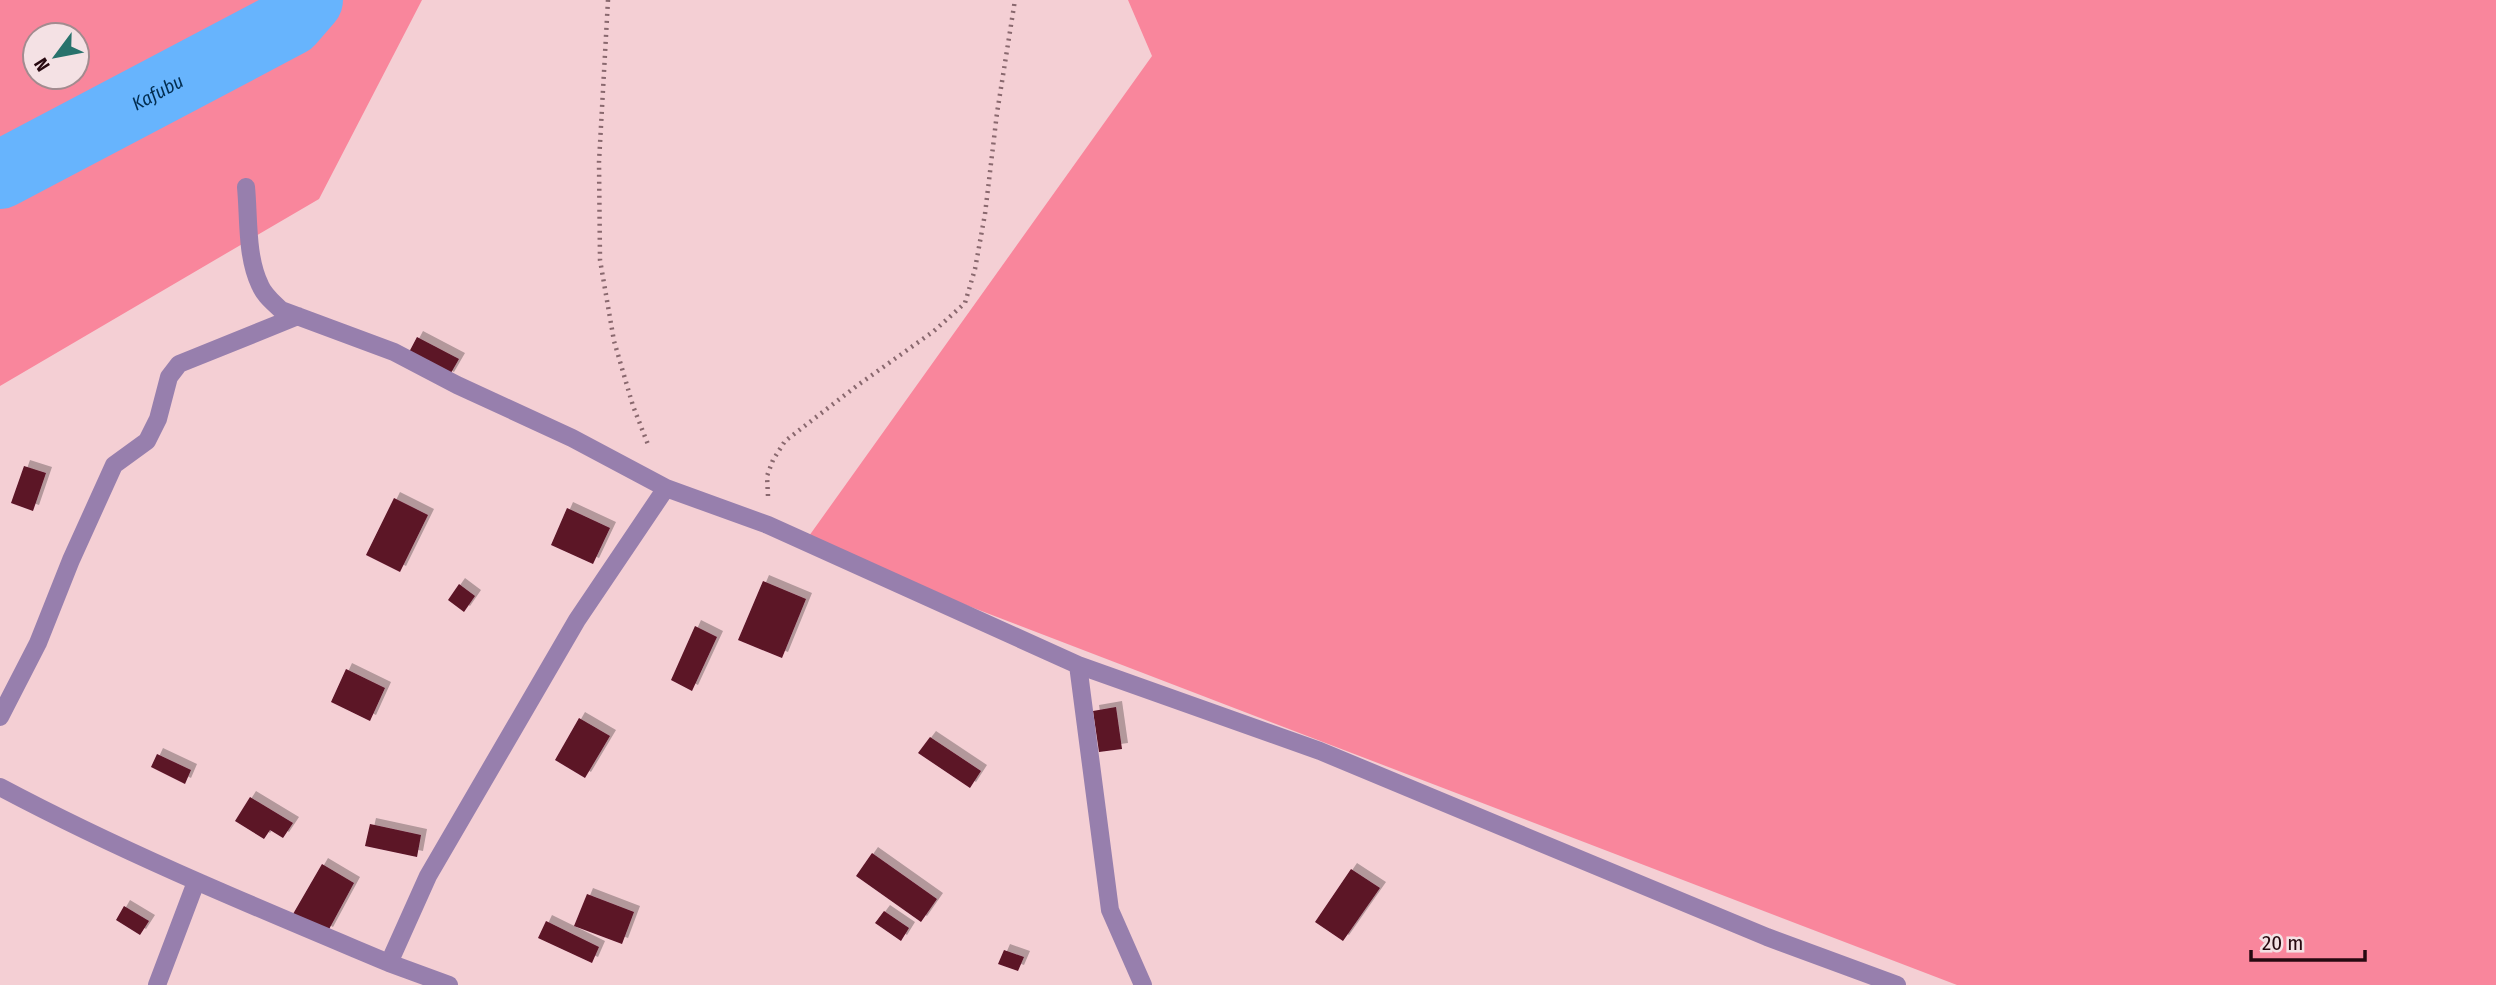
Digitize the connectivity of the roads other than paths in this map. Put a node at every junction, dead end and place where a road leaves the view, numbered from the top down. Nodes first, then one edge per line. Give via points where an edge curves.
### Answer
1 (246, 187) dead end
2 (298, 316) junction
3 (666, 488) junction
4 (1078, 665) junction
5 (0, 718) edge
6 (0, 787) edge
7 (196, 882) junction
8 (389, 963) junction
9 (156, 985) edge
10 (449, 985) edge
11 (1143, 985) edge
12 (1897, 985) edge

1 - 2 street via 259,285 281,310
2 - 3 street via 394,352
2 - 5 street via 187,359 169,377 147,441 114,465 38,643
3 - 4 street via 768,525
3 - 8 street via 570,631 428,876
4 - 11 street via 1110,910
4 - 12 street via 1320,751 1767,937
6 - 7 street
7 - 8 street
7 - 9 street
8 - 10 street

